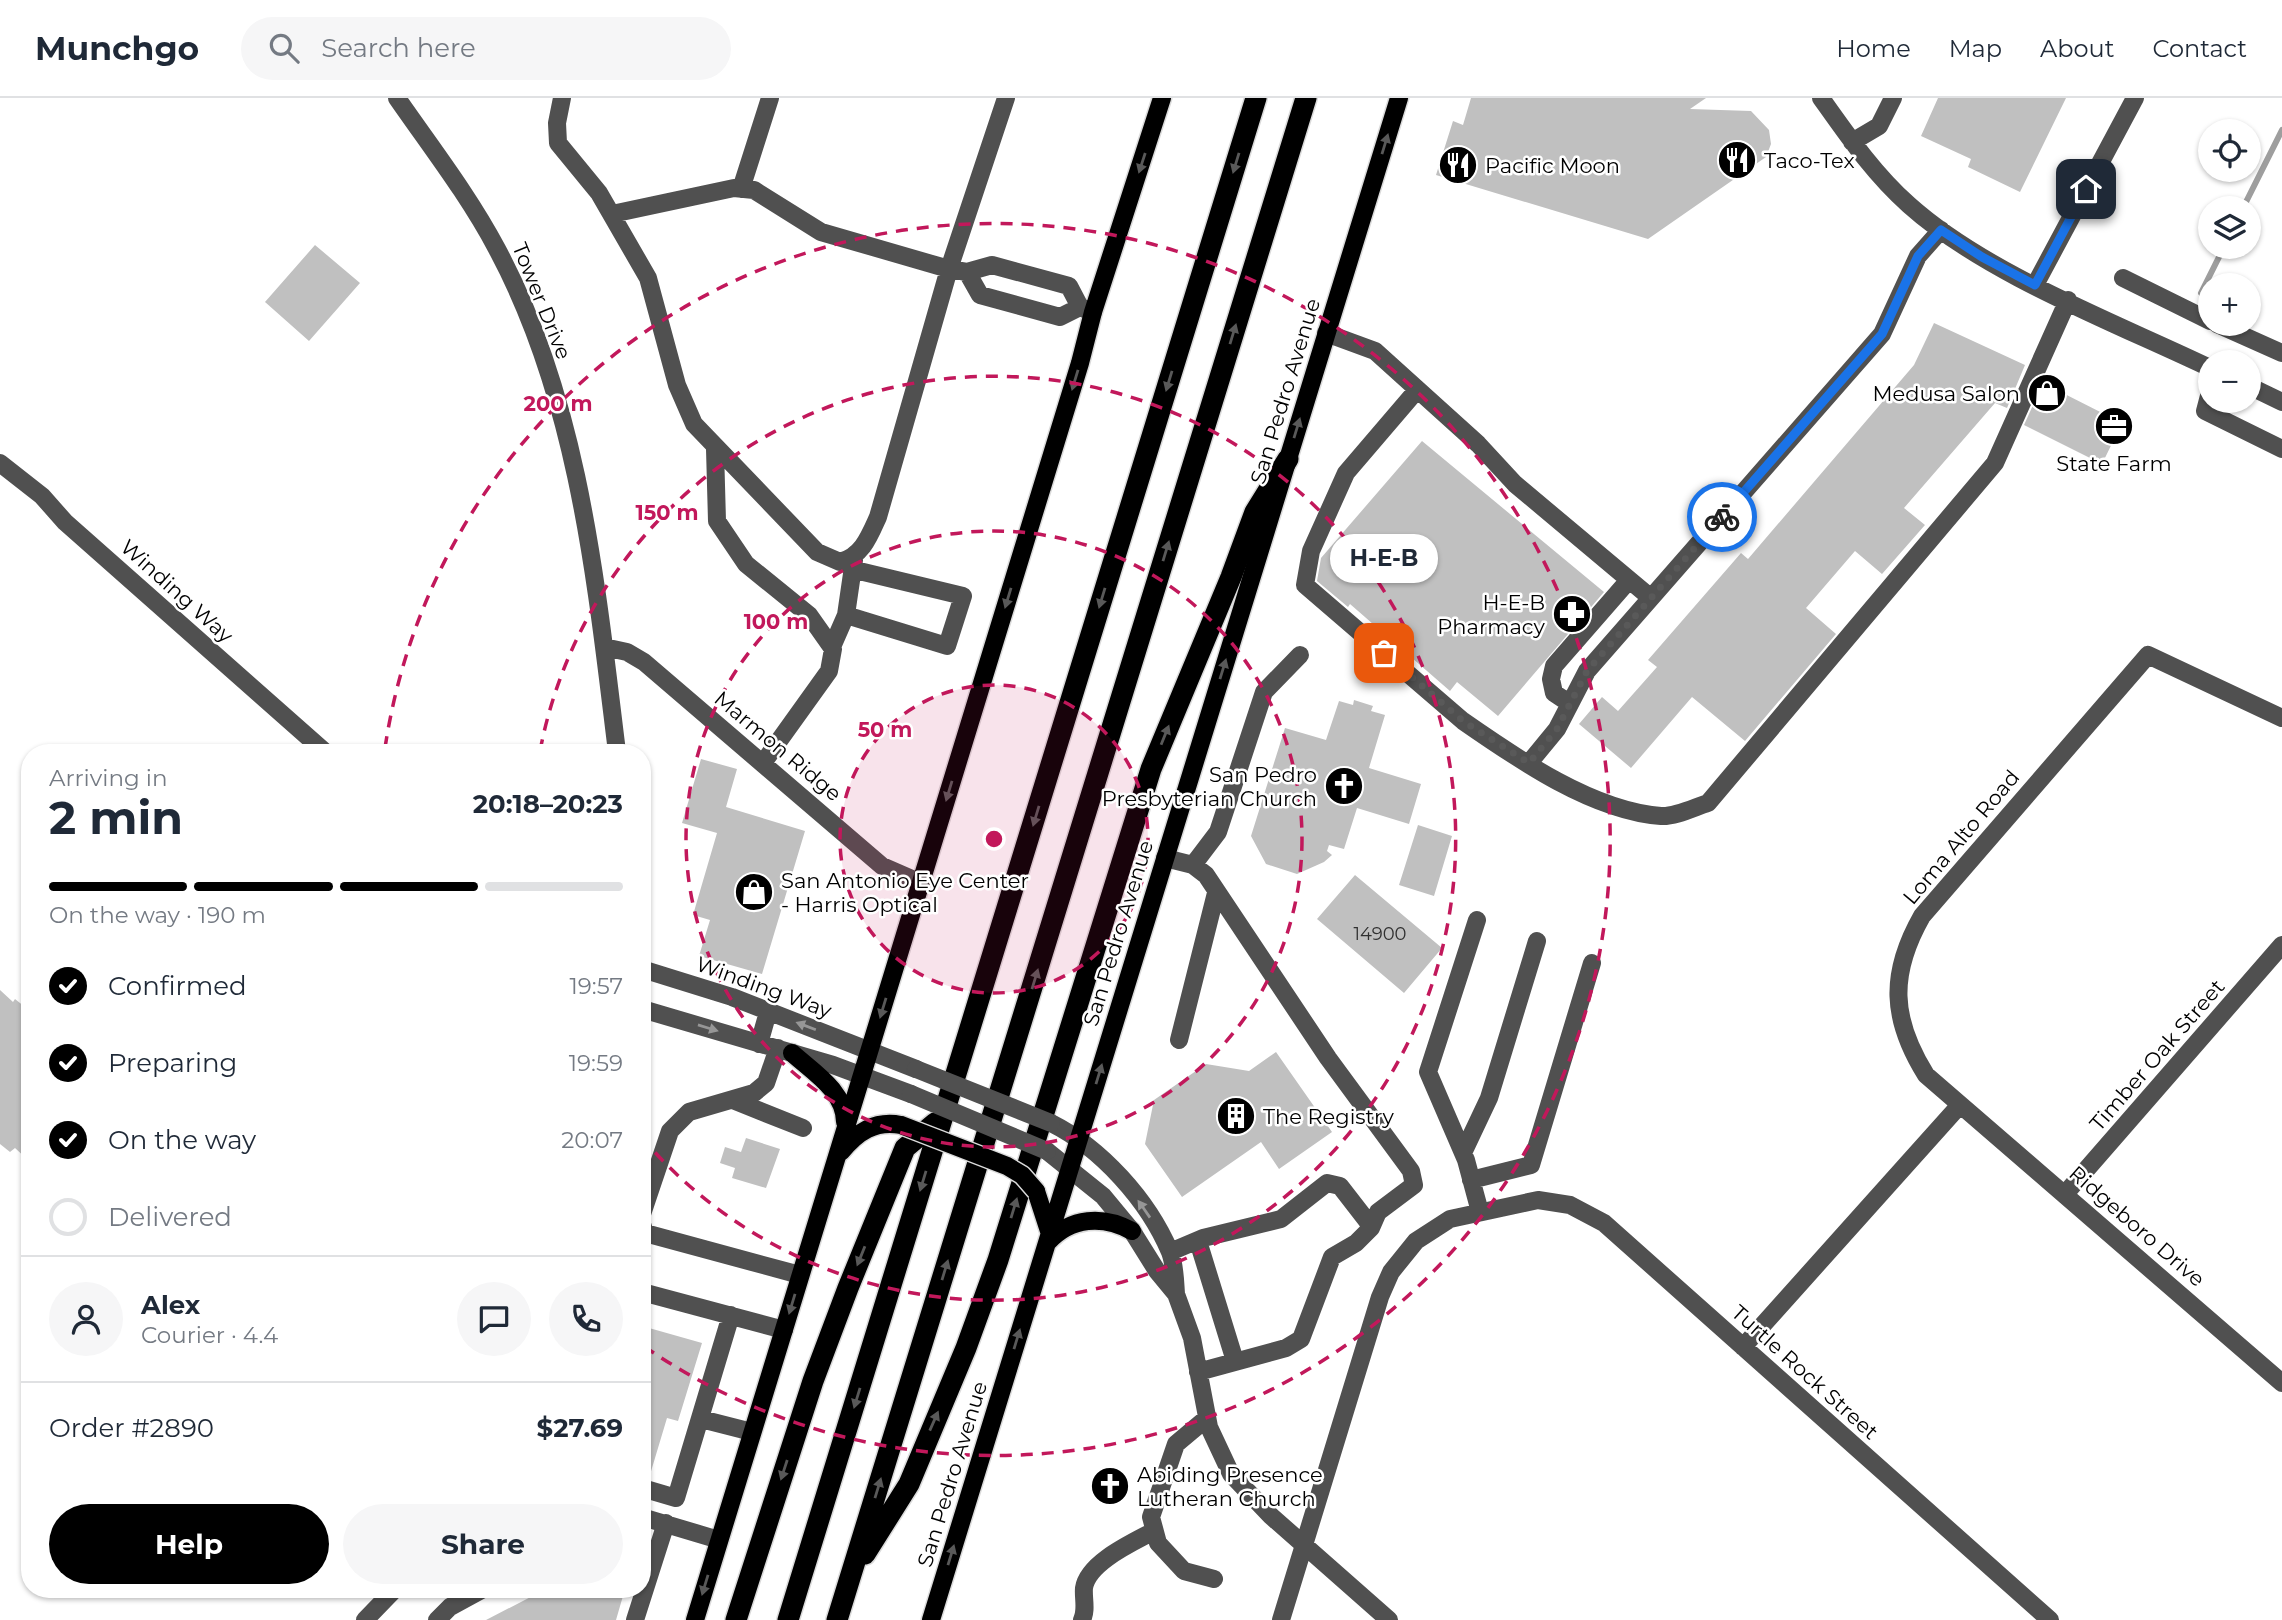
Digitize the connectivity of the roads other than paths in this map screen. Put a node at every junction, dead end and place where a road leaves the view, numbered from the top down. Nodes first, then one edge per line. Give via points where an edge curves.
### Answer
1 (397, 98) edge
2 (562, 98) edge
3 (770, 98) edge
4 (1006, 98) edge
5 (1162, 98) edge
6 (1256, 98) edge
7 (1306, 98) edge
8 (1399, 98) edge
9 (1821, 98) edge
10 (1892, 98) edge
11 (2135, 98) edge
12 (1852, 142) junction
13 (741, 189) junction
14 (612, 214) junction
15 (1941, 230) junction
16 (949, 269) junction
17 (967, 272) junction
18 (1023, 273) junction
19 (2123, 278) dead end
20 (2035, 285) junction
21 (2068, 300) junction
22 (1012, 304) junction
23 (1087, 309) junction
24 (2198, 315) edge
25 (1326, 333) junction
26 (2244, 336) edge
27 (2282, 353) edge
28 (2198, 362) edge
29 (1418, 390) junction
30 (2261, 392) edge
31 (2282, 402) edge
32 (2208, 413) edge
33 (715, 449) junction
34 (2282, 449) edge
35 (1288, 459) junction
36 (0, 463) edge
37 (853, 564) junction
38 (1629, 580) junction
39 (1651, 598) junction
40 (846, 615) junction
41 (604, 647) junction
42 (832, 647) junction
43 (1300, 655) dead end
44 (1569, 703) junction
45 (2282, 718) edge
46 (316, 744) edge
47 (616, 744) edge
48 (763, 763) junction
49 (1529, 763) junction
50 (1165, 858) junction
51 (1193, 865) junction
52 (921, 883) junction
53 (1216, 893) junction
54 (1477, 920) dead end
55 (1536, 941) dead end
56 (2282, 945) edge
57 (1592, 963) dead end
58 (651, 971) edge
59 (651, 1012) edge
60 (768, 1012) junction
61 (1179, 1040) dead end
62 (759, 1044) junction
63 (785, 1051) junction
64 (869, 1051) junction
65 (862, 1075) junction
66 (735, 1101) junction
67 (1959, 1106) junction
68 (943, 1115) junction
69 (803, 1128) dead end
70 (845, 1128) junction
71 (1079, 1139) junction
72 (1463, 1153) junction
73 (836, 1159) junction
74 (1070, 1168) junction
75 (1471, 1180) junction
76 (651, 1187) edge
77 (2066, 1194) junction
78 (1480, 1212) junction
79 (1371, 1226) junction
80 (1132, 1231) junction
81 (651, 1235) edge
82 (1048, 1240) junction
83 (1198, 1241) junction
84 (1170, 1252) junction
85 (800, 1275) junction
86 (651, 1294) edge
87 (1176, 1294) junction
88 (731, 1315) junction
89 (784, 1330) junction
90 (1743, 1347) junction
91 (1235, 1361) junction
92 (1198, 1371) junction
93 (2282, 1383) edge
94 (1207, 1418) junction
95 (701, 1419) junction
96 (752, 1432) junction
97 (651, 1491) edge
98 (651, 1519) edge
99 (666, 1523) junction
100 (1154, 1531) junction
101 (719, 1539) junction
102 (1305, 1544) junction
103 (651, 1570) edge
104 (850, 1576) junction
105 (1214, 1579) dead end
106 (386, 1598) edge
107 (467, 1598) edge
108 (642, 1598) edge
109 (365, 1620) edge
110 (437, 1620) edge
111 (635, 1620) edge
112 (695, 1620) edge
113 (736, 1620) edge
114 (788, 1620) edge
115 (837, 1620) edge
116 (931, 1620) edge
117 (1082, 1620) edge
118 (1281, 1620) edge
119 (1388, 1620) edge
120 (2050, 1620) edge

1 - 41 street, Tower Drive via 497,249 536,337 572,451
2 - 14 street via 556,123 558,143
3 - 13 street
4 - 16 street
5 -> 23 main road
6 -> 68 highway
104 -> 7 highway
25 -> 8 main road, San Pedro Avenue
9 - 12 street
10 - 12 street via 1880,126
11 - 20 street
12 - 15 street via 1876,173
13 - 14 street
13 - 16 street via 754,190 821,232
14 - 33 street via 648,278 681,395 694,424
15 - 20 street
15 - 39 street via 1918,256 1882,334
16 - 17 street
16 - 37 street via 878,517
17 - 18 street via 992,265
17 - 22 street via 979,295
18 - 22 street
18 - 23 street via 1069,286
19 - 24 street
20 - 21 street
21 - 28 street
21 - 49 street via 1995,463 1708,803 1664,817 1602,804
22 - 23 street via 1060,317
23 -> 52 main road via 1080,363
25 - 29 street via 1375,351
35 -> 25 main road, San Pedro Avenue
26 - 27 street
29 - 38 street via 1515,484
29 - 49 street via 1346,473 1311,551 1305,585 1463,721
30 - 31 street
32 - 34 street
33 - 37 street via 817,552
33 - 42 street via 717,521 746,564 809,615
50 -> 35 main road, San Pedro Avenue
104 -> 35 highway via 909,1484 966,1348 998,1260 1154,762 1255,512
36 - 46 street, Winding Way
37 - 40 street
37 - 40 street via 963,596 947,646
38 - 39 street
38 - 44 street via 1554,666 1554,693
39 - 44 street via 1587,671
40 - 42 street
41 - 47 street, Tower Drive
41 - 48 street, Marmon Ridge via 644,662
42 - 48 street via 829,671
43 - 51 street via 1264,692 1218,832
44 - 49 street via 1557,729
45 - 67 street, Loma Alto Road via 2148,655 1931,905 1908,941 1897,996 1910,1050 1926,1075
48 - 52 street, Marmon Ridge via 882,866
50 - 51 street
71 -> 50 main road, San Pedro Avenue
51 - 53 street via 1206,875
52 -> 64 main road
53 - 61 street
53 - 79 street via 1410,1171 1414,1185 1378,1212
54 - 72 street via 1428,1072
55 - 72 street via 1489,1098
56 - 77 street, Timber Oak Street
57 - 75 street via 1531,1165
58 - 60 street, Winding Way
59 -> 62 street
60 - 62 street
64 -> 60 street, Winding Way
62 - 63 street
63 - 65 street
63 - 66 street via 766,1083
63 - 70 main road via 842,1101
64 - 65 main road
64 - 71 street, Winding Way, bridge via 1051,1123
65 - 70 main road
65 - 74 street, bridge via 1047,1151
66 - 69 street
66 - 76 street via 689,1112 670,1131
67 - 77 street, Ridgeboro Drive
67 - 90 street
68 -> 113 highway via 905,1147 813,1381
68 -> 114 highway
70 - 73 main road
71 - 74 main road, San Pedro Avenue
84 -> 71 street, Winding Way via 1136,1198
72 - 75 street
73 - 82 main road, bridge via 868,1128 901,1125 1022,1175 1036,1191
73 - 85 main road
74 - 80 street
74 - 82 main road, San Pedro Avenue
75 - 78 street
77 - 93 street, Ridgeboro Drive
78 - 90 street, Turtle Rock Street via 1538,1200 1570,1205 1604,1223
78 - 102 street via 1450,1219 1416,1241 1391,1272
79 - 83 street via 1339,1186 1327,1183 1281,1219
79 - 91 street via 1356,1244 1332,1257 1301,1339 1286,1348
80 - 82 main road via 1109,1222 1084,1221 1067,1226
80 - 87 street
81 - 85 street
116 -> 82 main road, San Pedro Avenue
83 - 84 street
83 - 91 street
84 - 87 street
85 -> 89 main road
86 - 88 street
87 - 92 street
88 - 89 street
88 - 95 street
89 - 96 main road
90 - 120 street, Turtle Rock Street
91 - 92 street
92 - 94 street
94 - 100 street via 1176,1444 1151,1517
94 - 102 street via 1231,1474
95 - 96 street
95 - 97 street via 676,1498
96 - 101 main road
98 - 99 street
99 - 101 street
99 - 103 street
100 - 105 street via 1158,1543 1184,1571
100 - 117 street via 1122,1546 1094,1569 1084,1585
101 -> 112 main road
102 - 118 street
102 - 119 street
104 - 115 highway
106 - 109 street
107 - 110 street
108 - 111 street

